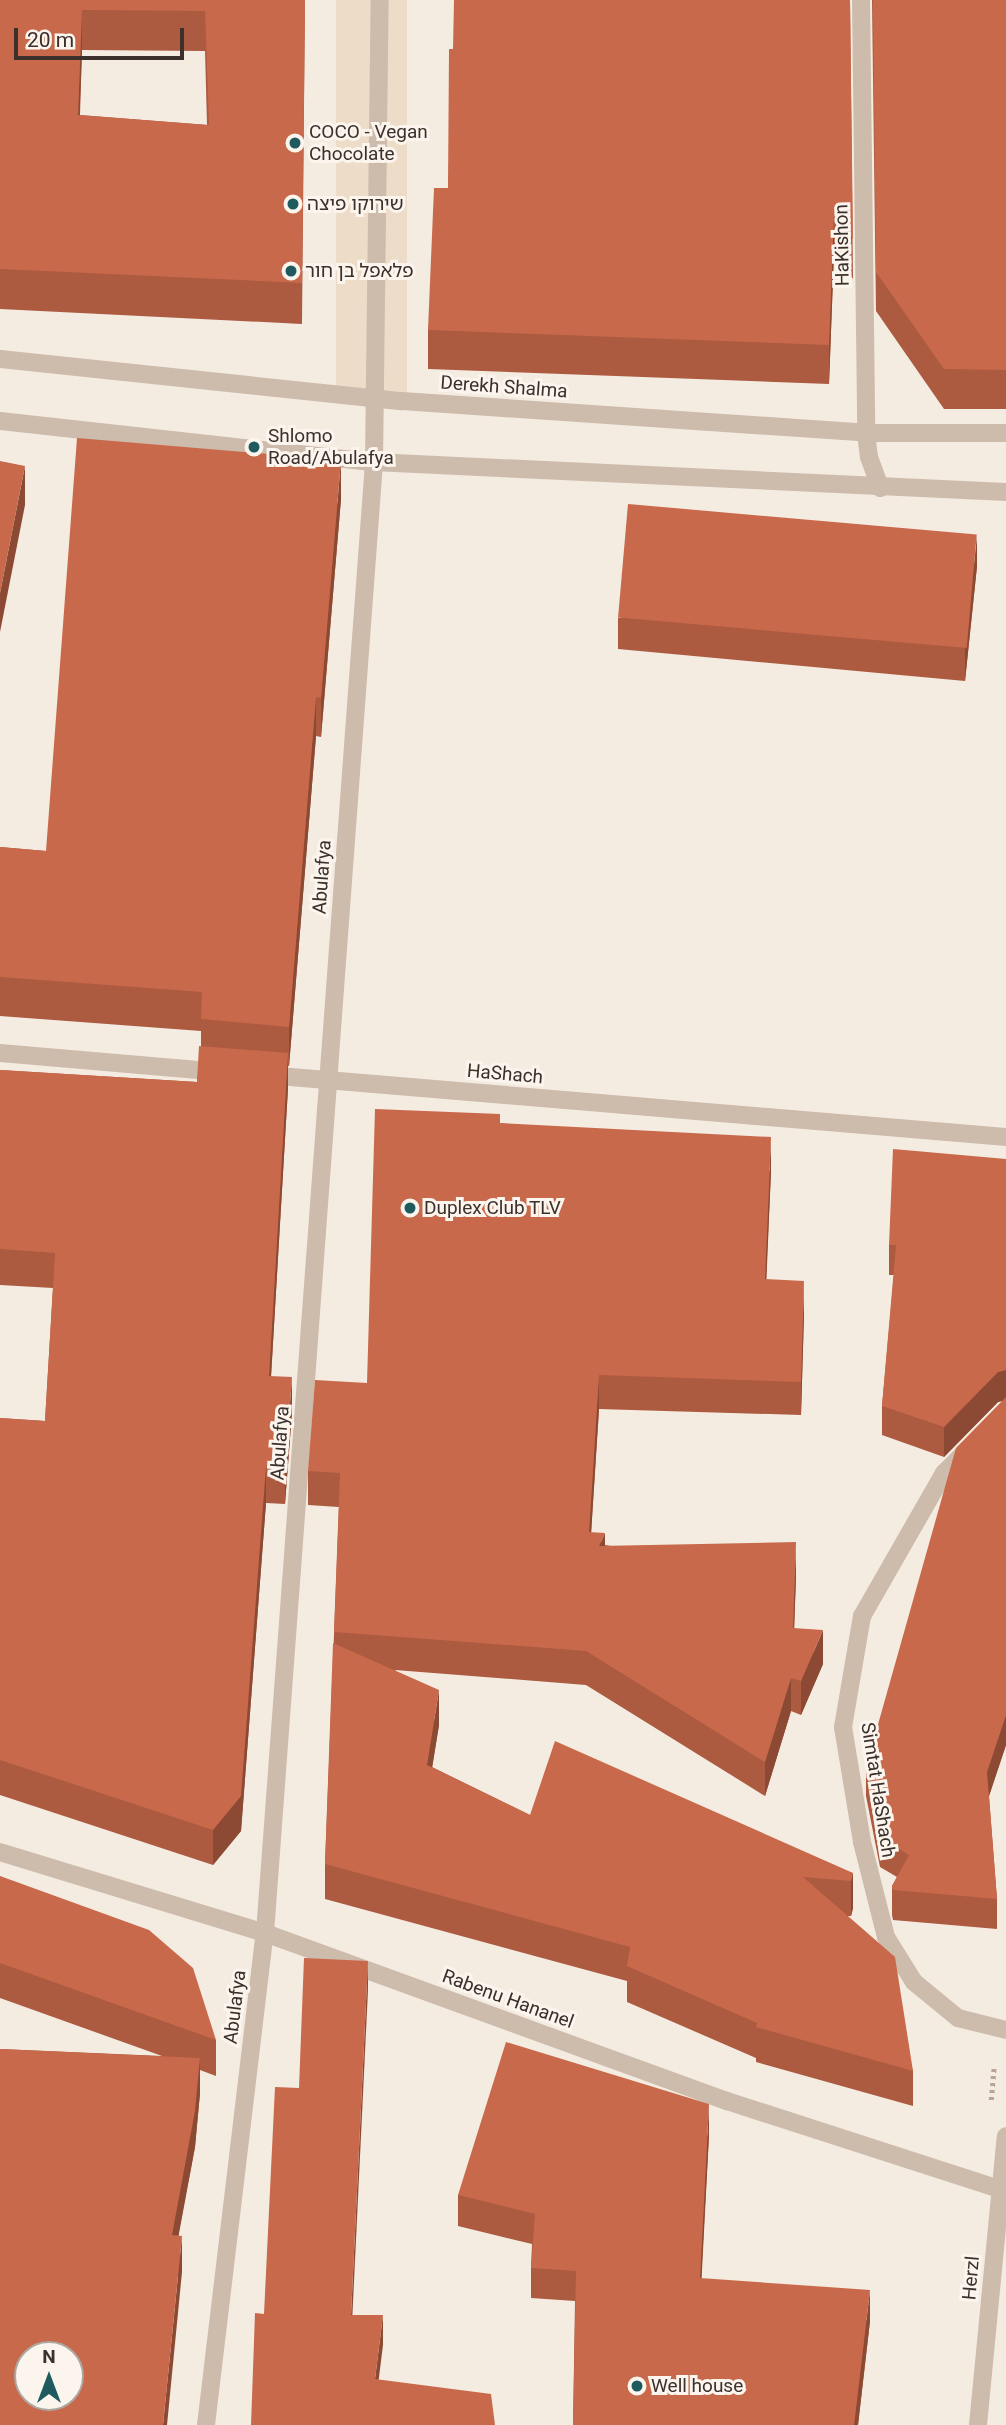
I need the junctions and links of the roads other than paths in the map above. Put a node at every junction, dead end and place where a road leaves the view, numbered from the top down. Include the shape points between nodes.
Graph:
1 (380, 0) edge
2 (861, 0) edge
3 (0, 359) edge
4 (374, 397) junction
5 (0, 421) edge
6 (866, 433) junction
7 (1006, 433) edge
8 (374, 462) junction
9 (880, 488) junction
10 (1006, 492) edge
11 (0, 1053) edge
12 (328, 1081) junction
13 (1006, 1137) edge
14 (980, 1437) edge
15 (0, 1852) edge
16 (265, 1933) junction
17 (1006, 2029) edge
18 (1006, 2136) edge
19 (1000, 2189) junction
20 (205, 2425) edge
21 (978, 2425) edge

1 - 4 street, Abulafya
2 - 6 street, HaKishon
3 - 4 street, Derekh Shalma
4 - 6 street, Derekh Shalma
4 - 8 street, Abulafya
5 - 8 street
6 - 7 street, Derekh Shalma
6 - 9 street, HaKishon
8 - 9 street
8 - 12 street, Abulafya
9 - 10 street
11 - 12 street, HaShach
12 - 13 street, HaShach
12 - 16 street, Abulafya
14 - 17 street, Simtat HaShach via 944,1473 862,1616 843,1727 862,1842 886,1937 914,1982 958,2018
15 - 16 street, Rabenu Hananel
16 - 19 street, Rabenu Hananel via 727,2101
16 - 20 street, Abulafya
18 - 19 street, Herzl
19 - 21 street, Herzl

